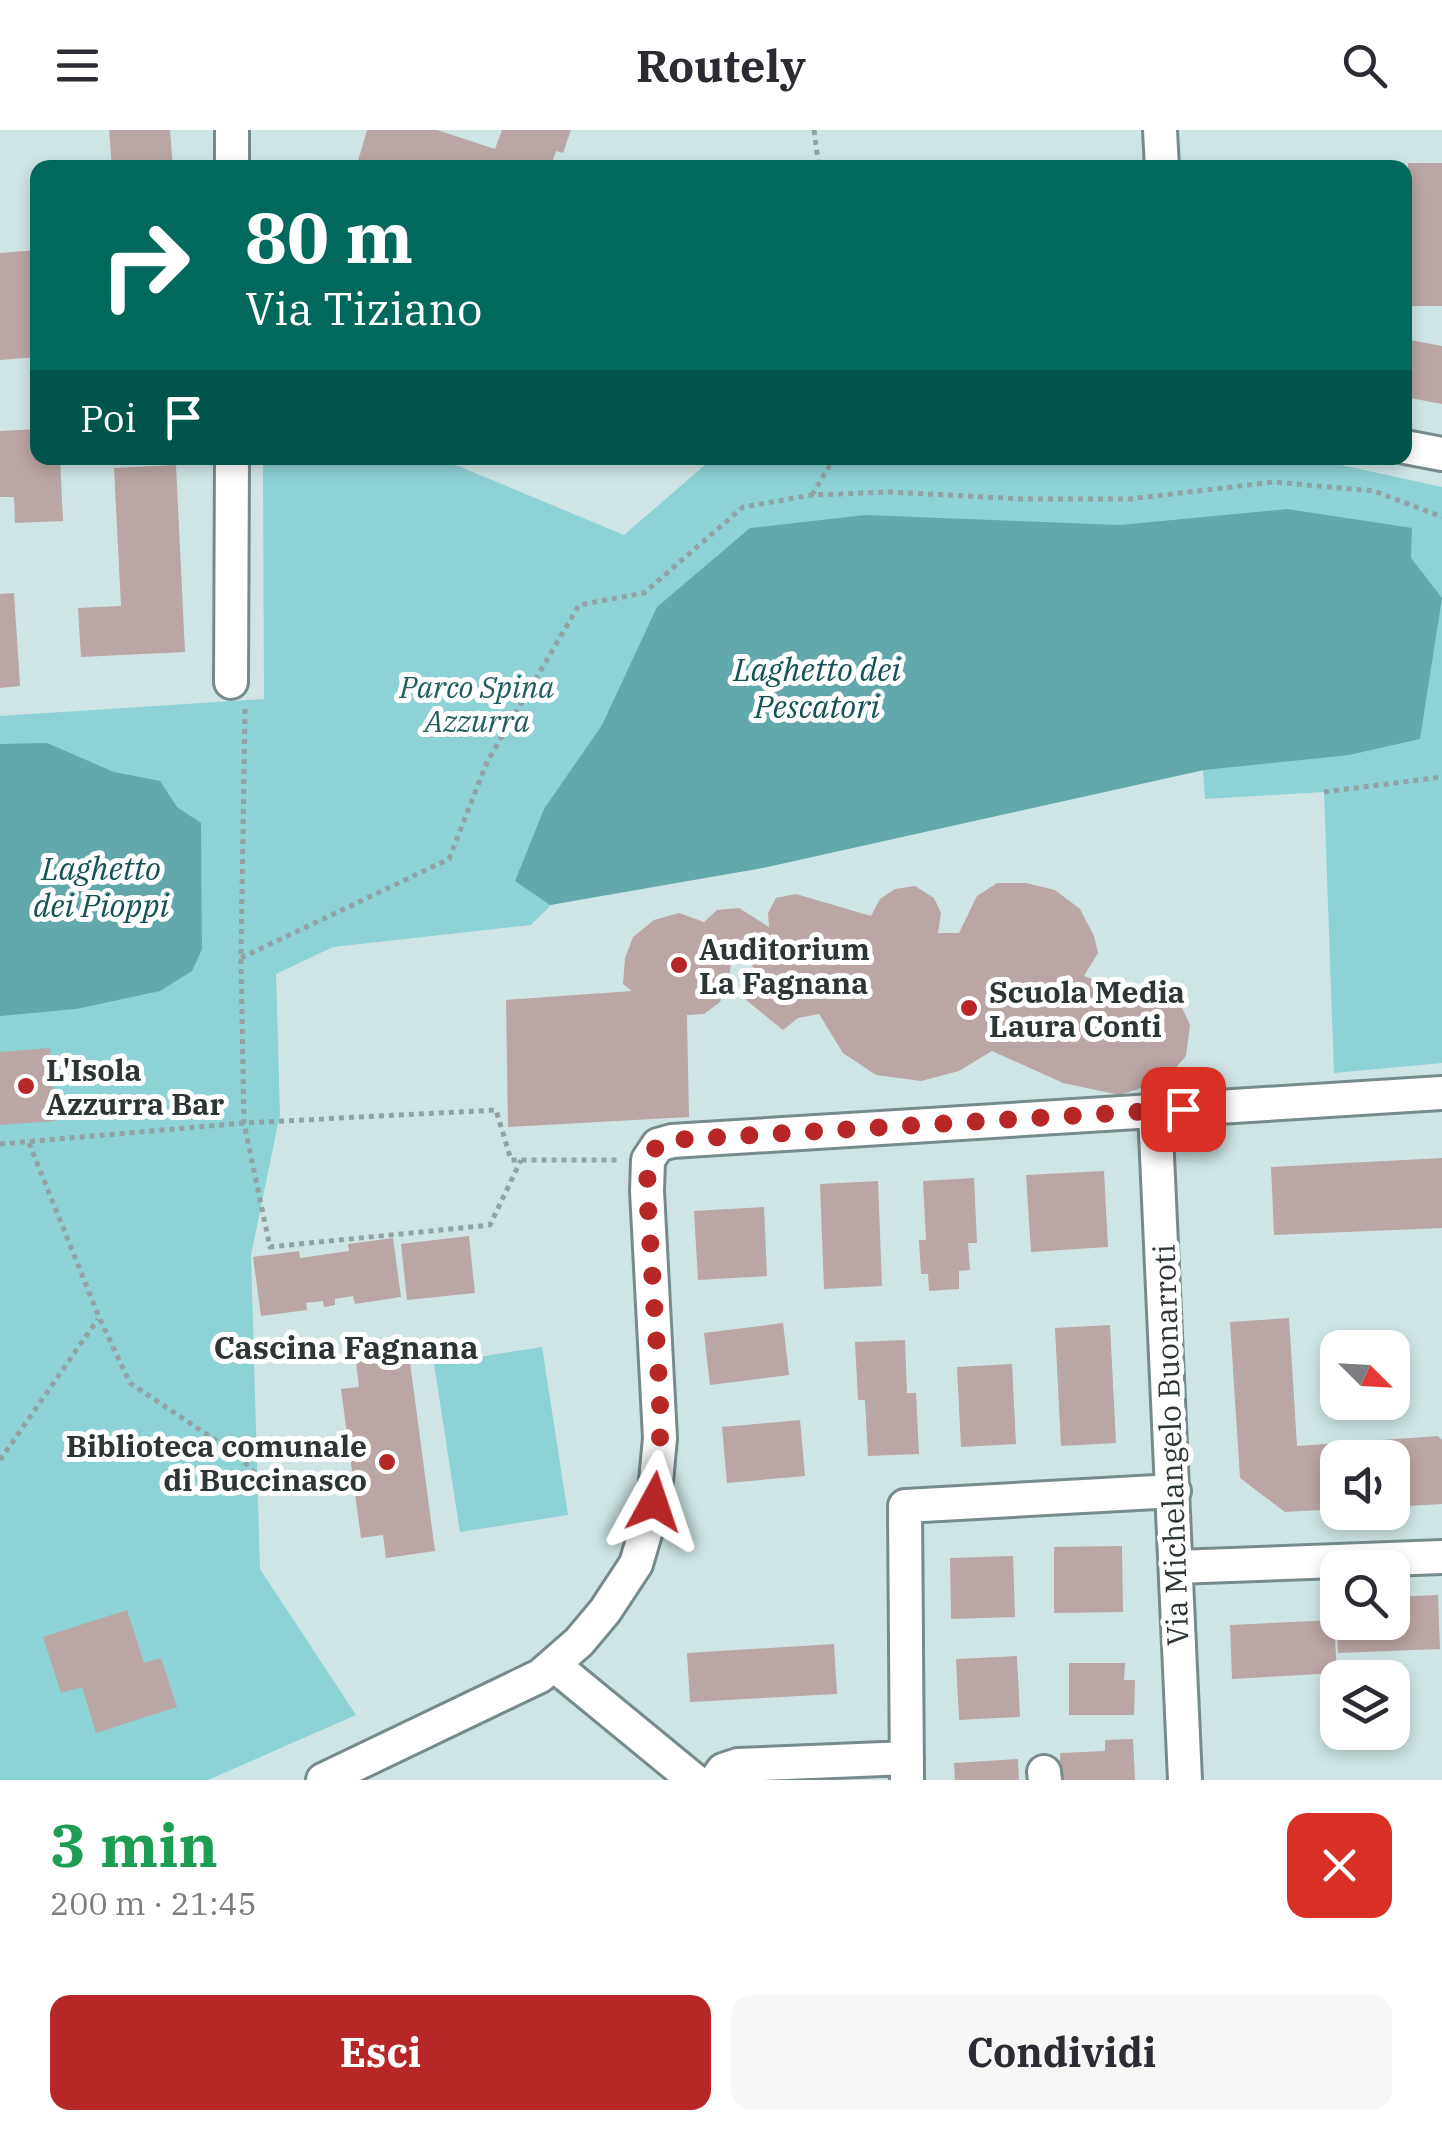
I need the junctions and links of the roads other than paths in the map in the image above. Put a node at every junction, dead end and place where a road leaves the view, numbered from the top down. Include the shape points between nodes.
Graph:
1 (232, 130) edge
2 (1160, 130) edge
3 (232, 160) edge
4 (1162, 160) edge
5 (1412, 448) edge
6 (1442, 454) edge
7 (232, 465) edge
8 (231, 682) road end
9 (1442, 1094) edge
10 (1155, 1111) junction
11 (1174, 1491) junction
12 (1442, 1557) edge
13 (1176, 1566) junction
14 (554, 1665) junction
15 (907, 1769) edge
16 (323, 1780) edge
17 (694, 1780) edge
18 (716, 1780) edge
19 (1184, 1780) edge

1 - 3 street
2 - 4 street
5 - 6 street
7 - 8 street
9 - 10 street
10 - 11 street, Via Michelangelo Buonarroti
10 - 14 street via 672,1140 653,1152 647,1191 660,1397 654,1502 636,1564 605,1611
11 - 13 street, Via Michelangelo Buonarroti
11 - 15 street via 906,1506
12 - 13 street
13 - 19 street, Via Michelangelo Buonarroti
14 - 16 street via 522,1687
14 - 17 street
15 - 18 street via 738,1765

